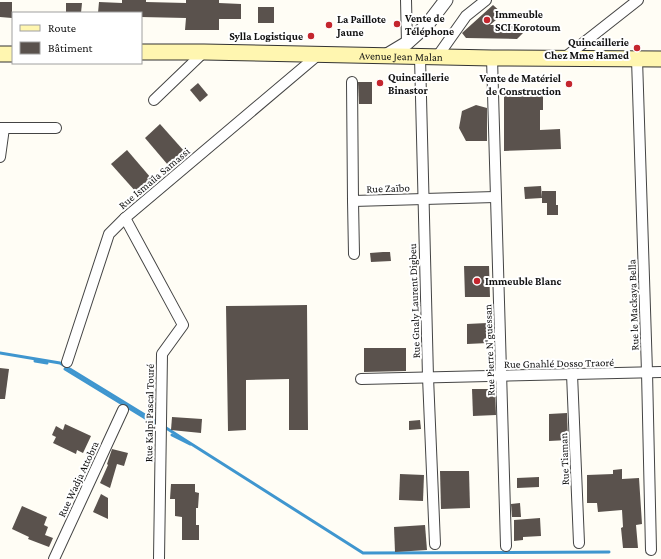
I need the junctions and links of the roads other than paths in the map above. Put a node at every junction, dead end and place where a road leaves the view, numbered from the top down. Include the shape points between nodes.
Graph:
1 (406, 0) edge
2 (446, 0) edge
3 (486, 0) edge
4 (638, 0) edge
5 (407, 44) junction
6 (142, 52) edge
7 (204, 52) junction
8 (0, 54) edge
9 (12, 54) edge
10 (318, 55) junction
11 (387, 55) junction
12 (437, 56) junction
13 (420, 57) junction
14 (492, 58) junction
15 (563, 59) junction
16 (637, 59) junction
17 (661, 59) edge
18 (352, 82) dead end
19 (154, 100) dead end
20 (2, 128) edge
21 (56, 128) dead end
22 (0, 157) edge
23 (495, 197) junction
24 (424, 198) junction
25 (353, 201) junction
26 (124, 218) junction
27 (354, 254) dead end
28 (67, 362) dead end
29 (647, 372) junction
30 (661, 372) edge
31 (572, 374) junction
32 (502, 376) junction
33 (428, 377) junction
34 (361, 379) dead end
35 (123, 410) dead end
36 (579, 543) dead end
37 (434, 544) dead end
38 (506, 546) dead end
39 (651, 550) dead end
40 (54, 559) edge
41 (159, 559) edge

1 - 5 street
2 - 5 street via 427,25
3 - 12 street via 466,16
4 - 15 street
5 - 11 street
6 - 7 main road, Avenue Jean Malan
7 - 10 main road, Avenue Jean Malan
7 - 19 street
8 - 9 main road
10 - 11 main road, Avenue Jean Malan
10 - 26 street, Rue Ismaïla Samassi
11 - 13 main road, Avenue Jean Malan
12 - 13 main road, Avenue Jean Malan
12 - 14 main road, Avenue Jean Malan
13 - 24 street, Rue Gnaly Laurent Digbeu
14 - 15 main road, Avenue Jean Malan
14 - 23 street, Rue Pierre N'guessan
15 - 16 main road, Avenue Jean Malan
16 - 17 main road, Avenue Jean Malan
16 - 29 street, Rue le Mackaya Bella
18 - 25 street, Rue Zaïbo
20 - 21 street
20 - 22 street
23 - 24 street, Rue Zaïbo
23 - 32 street, Rue Pierre N'guessan
24 - 25 street, Rue Zaïbo
24 - 33 street, Rue Gnaly Laurent Digbeu
25 - 27 street
26 - 28 street, Rue Ismaïla Samassi via 109,234
26 - 41 street, Rue Kalpi Pascal Touré via 183,325 162,354
29 - 30 street, Rue Gnahlé Dosso Traoré
29 - 31 street, Rue Gnahlé Dosso Traoré
29 - 39 street, Rue le Mackaya Bella
31 - 32 street, Rue Gnahlé Dosso Traoré
31 - 36 street, Rue Tiaman
32 - 33 street, Rue Gnahlé Dosso Traoré
32 - 38 street, Rue Pierre N'guessan
33 - 34 street, Rue Gnahlé Dosso Traoré
33 - 37 street, Rue Gnaly Laurent Digbeu
35 - 40 street, Rue Wadja Attobra

